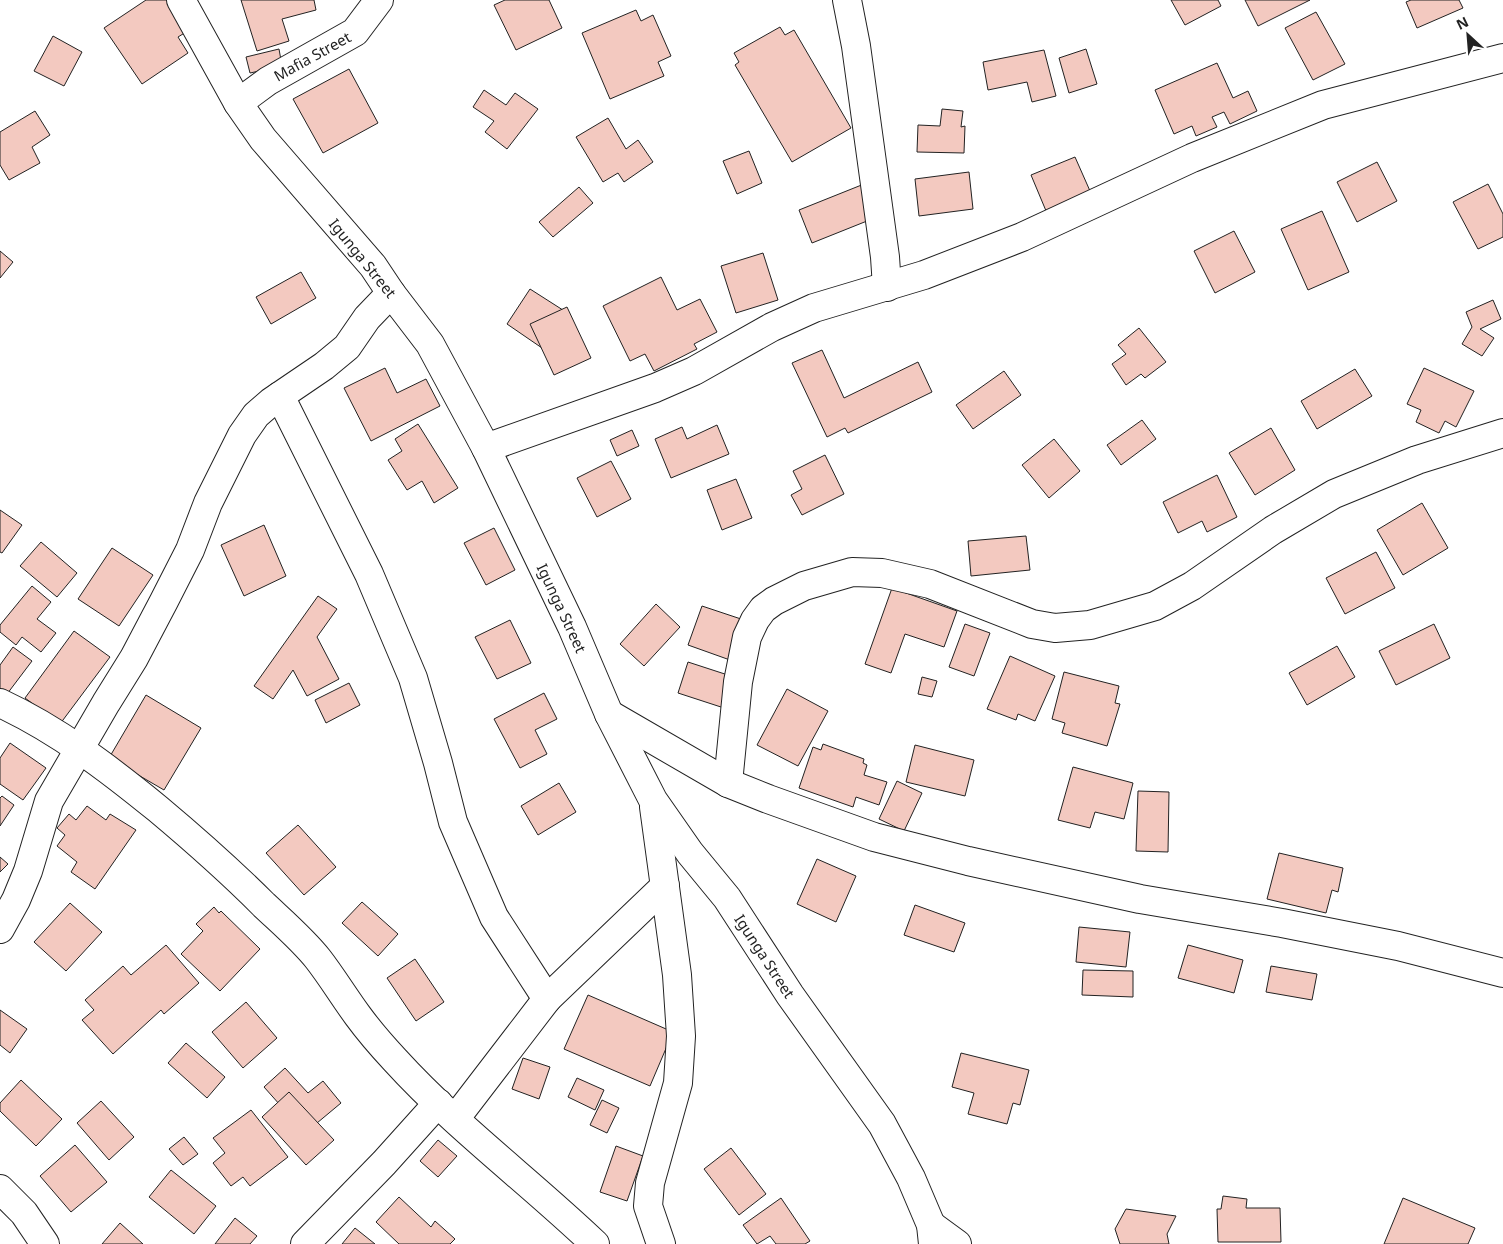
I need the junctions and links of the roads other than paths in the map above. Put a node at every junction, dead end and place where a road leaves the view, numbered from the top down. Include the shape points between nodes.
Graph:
1 (181, 0) edge
2 (379, 0) edge
3 (847, 0) edge
4 (1503, 58) edge
5 (238, 103) junction
6 (888, 288) junction
7 (391, 293) junction
8 (280, 396) junction
9 (1503, 433) edge
10 (486, 448) junction
11 (0, 703) edge
12 (609, 714) junction
13 (79, 749) junction
14 (728, 783) junction
15 (654, 800) junction
16 (665, 886) junction
17 (0, 929) edge
18 (1503, 973) edge
19 (547, 998) junction
20 (446, 1111) junction
21 (0, 1189) edge
22 (932, 1235) edge
23 (45, 1244) edge
24 (305, 1244) edge
25 (595, 1244) edge
26 (661, 1244) edge
27 (957, 1244) edge

1 - 5 street, Igunga Street
2 - 5 street, Mafia Street via 355,32 268,80
3 - 6 street
4 - 6 street via 1323,105 1192,158 1022,237
5 - 7 street, Igunga Street via 263,139 373,266
6 - 10 street via 814,308 655,388
7 - 8 street via 340,353
7 - 10 street, Igunga Street via 430,344
8 - 13 street via 256,415 242,435 164,601
8 - 19 street via 370,574 413,678 453,822 494,917
9 - 14 street via 1417,460 1334,494 1273,530 1192,586 1155,606 1090,625 1055,628 1032,624 930,584 882,573 852,572 804,586 764,609 747,638 738,682
10 - 12 street, Igunga Street via 572,627
11 - 13 street via 26,715
12 - 14 street
12 - 15 street, Igunga Street
13 - 17 street via 49,801 28,871
13 - 20 street via 124,781 243,884 317,958 395,1060
14 - 18 street via 874,837 968,861 1140,900 1398,946
15 - 16 street
15 - 22 street, Igunga Street via 690,853 728,898 790,995 882,1124 911,1178
16 - 19 street
16 - 26 street via 681,1036 678,1083 650,1183 648,1206
19 - 20 street
20 - 24 street via 384,1163
20 - 25 street
21 - 23 street via 24,1214
22 - 27 street, Igunga Street

